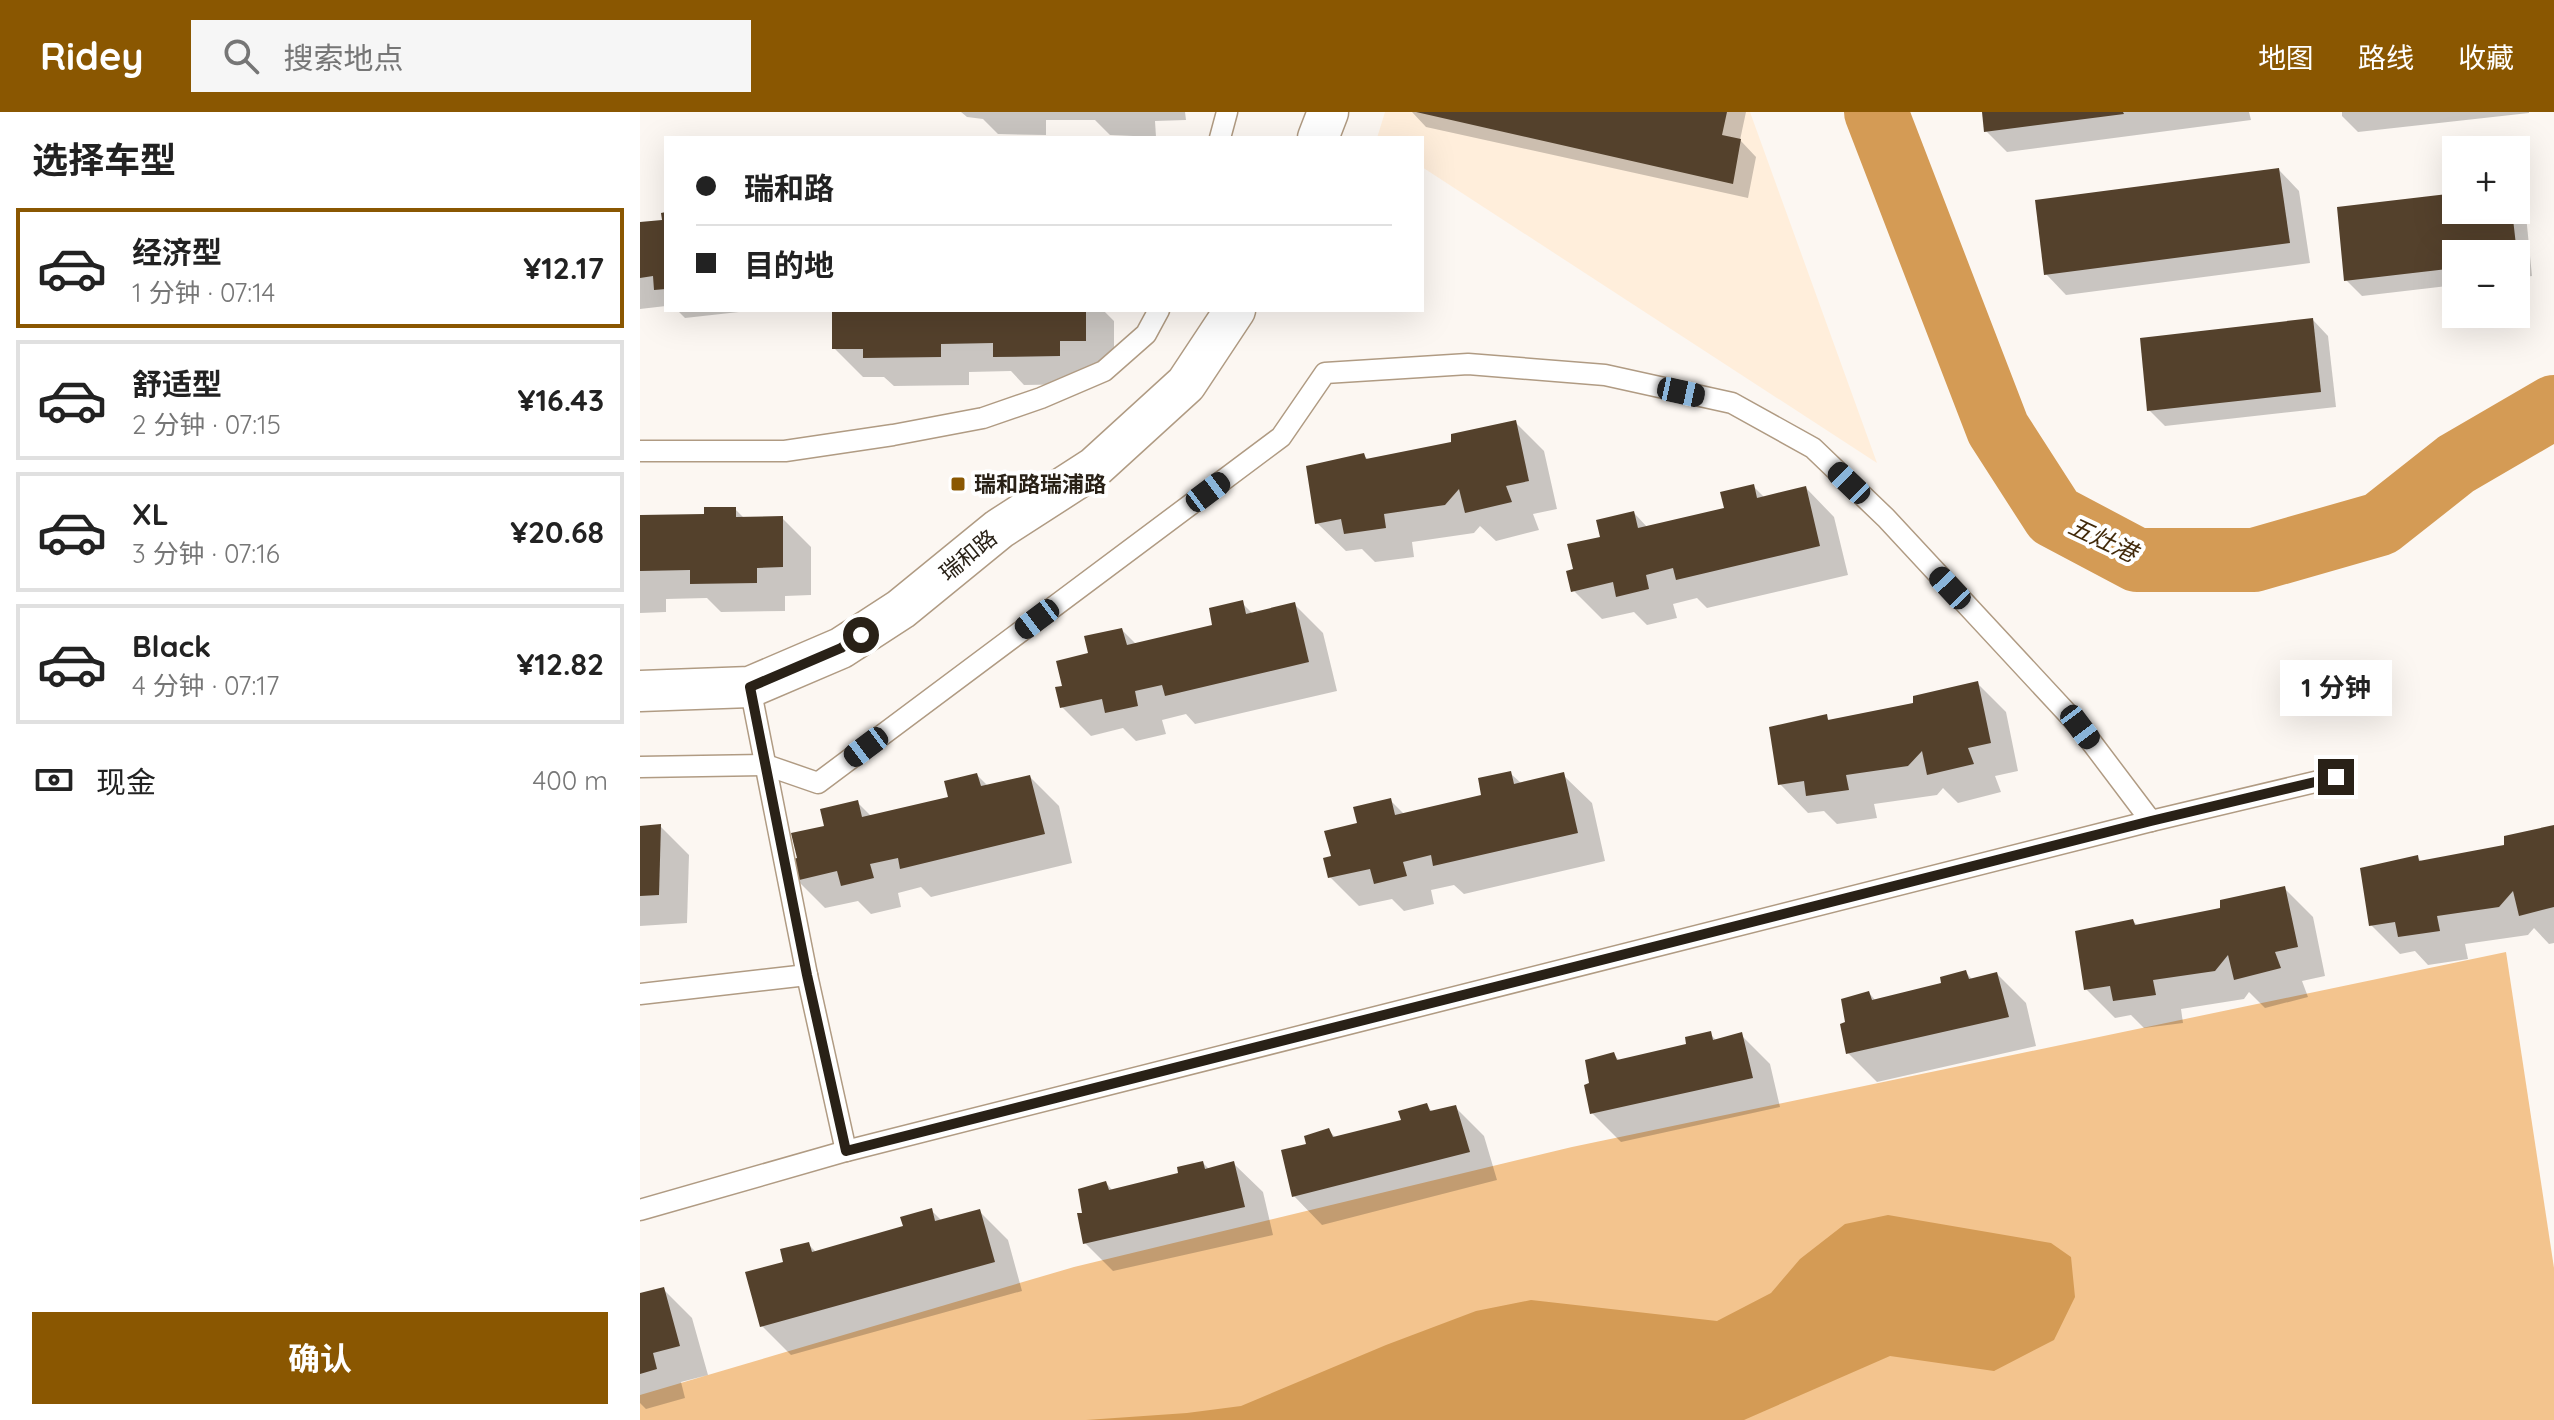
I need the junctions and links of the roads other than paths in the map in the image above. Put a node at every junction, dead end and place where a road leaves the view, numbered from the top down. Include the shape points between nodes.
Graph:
1 (1227, 112) edge
2 (1328, 112) edge
3 (1221, 136) edge
4 (1319, 136) edge
5 (1158, 312) edge
6 (1234, 312) edge
7 (640, 451) edge
8 (750, 687) junction
9 (640, 691) edge
10 (766, 765) junction
11 (640, 767) edge
12 (2336, 777) dead end
13 (2151, 821) junction
14 (807, 975) junction
15 (640, 994) edge
16 (846, 1151) junction
17 (640, 1210) edge

1 - 3 lane
2 - 4 street
5 - 7 lane via 1146,334 1104,371 983,418 785,451
6 - 8 street, 瑞和路 via 1186,384 1095,467 999,529 901,609 841,648
8 - 9 street, 瑞和路
8 - 10 lane
10 - 11 lane
10 - 13 lane via 818,783 1281,437 1325,373 1468,364 1605,375 1732,403 1813,448 1886,518 2080,727
10 - 14 lane
12 - 13 lane
13 - 16 lane
14 - 15 lane
14 - 16 lane
16 - 17 lane

